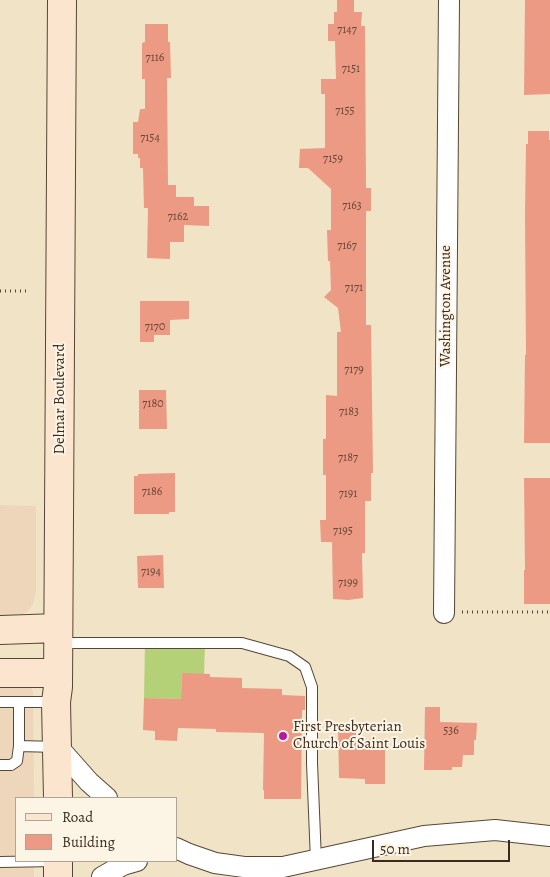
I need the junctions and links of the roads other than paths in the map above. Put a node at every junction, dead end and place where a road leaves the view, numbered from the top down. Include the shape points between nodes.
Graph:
1 (62, 0) edge
2 (449, 0) edge
3 (444, 613) road end
4 (0, 630) edge
5 (58, 635) junction
6 (58, 672) junction
7 (0, 673) edge
8 (0, 702) edge
9 (19, 702) junction
10 (56, 702) junction
11 (19, 746) junction
12 (58, 747) junction
13 (0, 765) edge
14 (58, 797) edge
15 (106, 797) edge
16 (550, 836) edge
17 (180, 852) edge
18 (316, 861) junction
19 (0, 862) edge
20 (15, 862) edge
21 (58, 862) edge
22 (134, 862) edge
23 (283, 872) edge
24 (58, 877) edge
25 (102, 877) edge

1 - 5 main road, Delmar Boulevard
2 - 3 street, Washington Avenue
4 - 5 main road
5 - 6 main road, Delmar Boulevard
5 - 18 lane via 242,643 289,656 305,667 312,687
6 - 7 main road
6 - 10 main road, Delmar Boulevard
8 - 9 lane
9 - 10 lane
9 - 11 lane
10 - 12 main road, Delmar Boulevard
11 - 12 lane
11 - 13 lane via 17,761 11,765
12 - 14 main road, Delmar Boulevard
12 - 15 street
16 - 18 street via 495,830 424,836
17 - 23 street via 215,863
18 - 23 street
19 - 20 lane
21 - 24 main road
22 - 25 street

